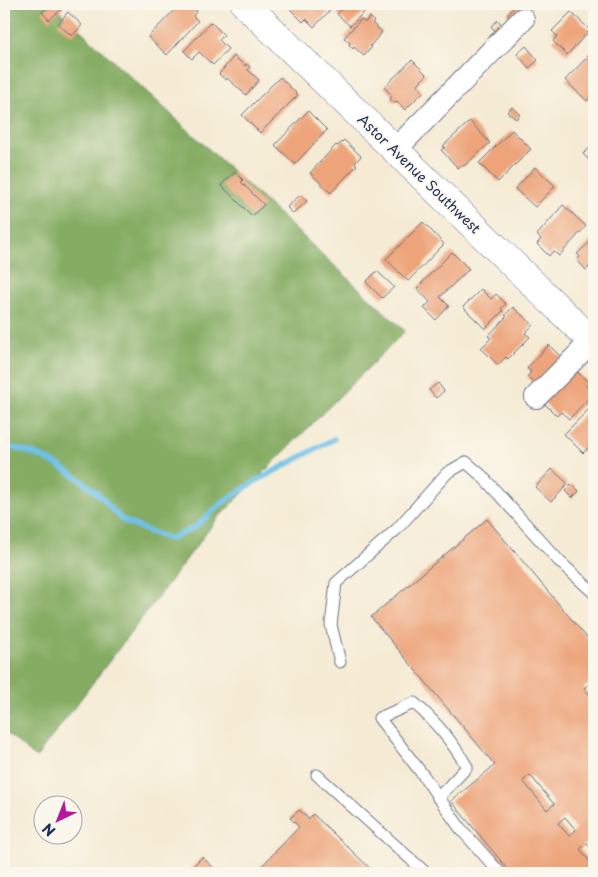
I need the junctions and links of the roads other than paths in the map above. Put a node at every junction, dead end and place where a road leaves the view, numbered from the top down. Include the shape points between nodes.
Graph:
1 (245, 4) edge
2 (523, 19) dead end
3 (395, 150) junction
4 (593, 341) edge
5 (536, 397) dead end
6 (594, 593) edge
7 (340, 662) dead end
8 (317, 775) dead end
9 (438, 798) junction
10 (426, 873) edge
11 (500, 873) edge

1 - 3 street, Astor Avenue Southwest
2 - 3 street
3 - 4 street, Astor Avenue Southwest
4 - 5 street
6 - 7 lane via 559,561 466,462 446,473 397,528 336,583 330,625
8 - 10 lane
9 - 9 lane via 423,775 379,718 414,703 455,747 467,767
9 - 11 lane

